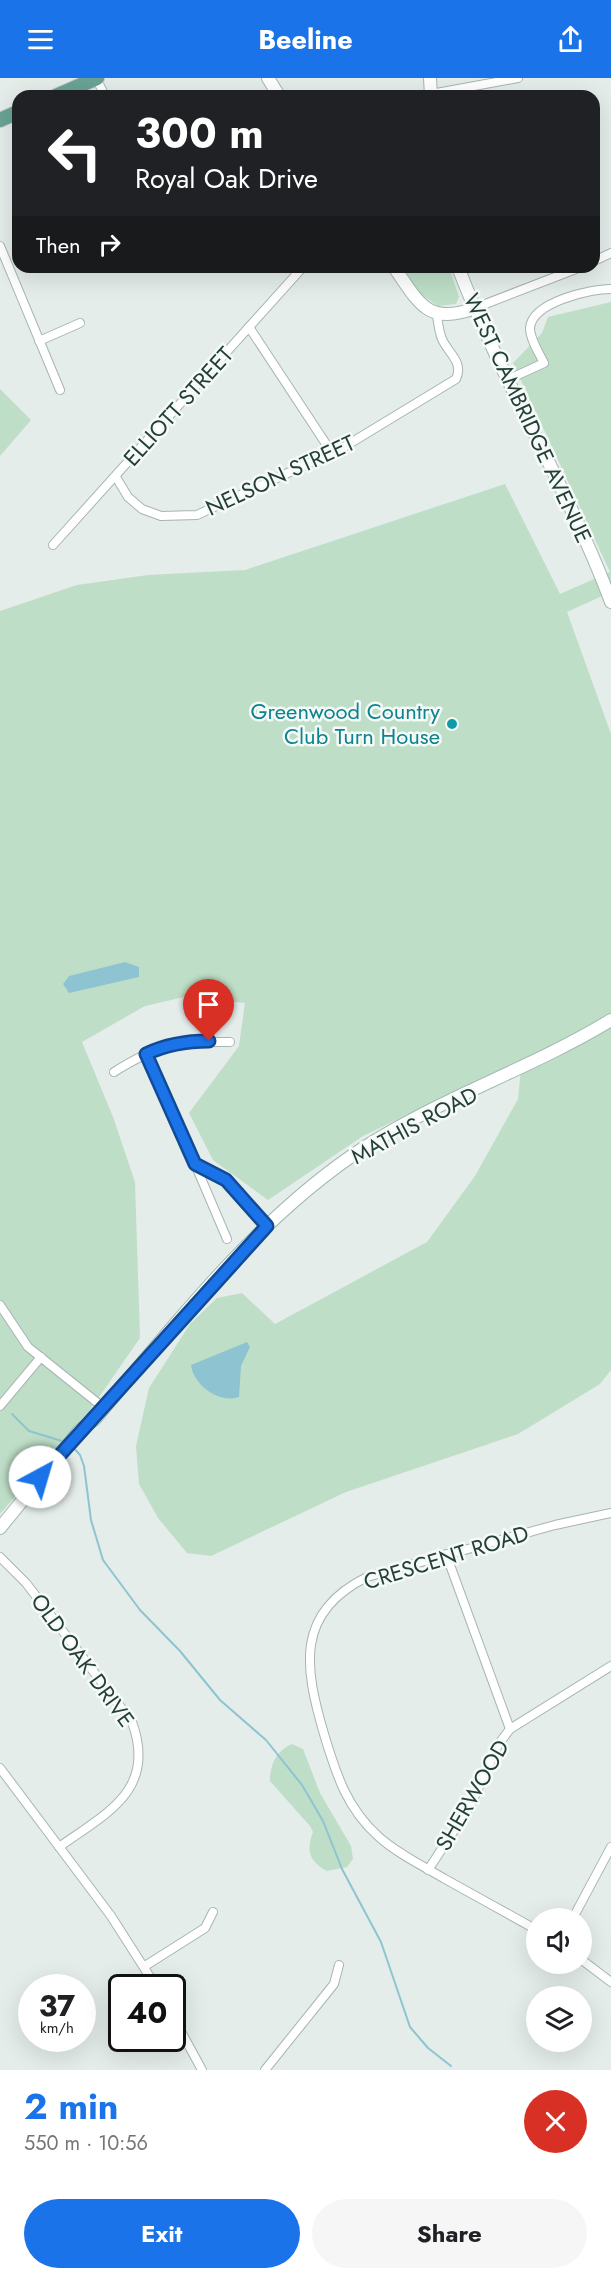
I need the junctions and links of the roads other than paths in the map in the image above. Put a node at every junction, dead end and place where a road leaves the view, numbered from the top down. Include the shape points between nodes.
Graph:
1 (96, 78) edge
2 (518, 78) edge
3 (69, 90) edge
4 (454, 90) edge
5 (0, 246) edge
6 (12, 263) edge
7 (8, 265) junction
8 (298, 273) edge
9 (398, 273) edge
10 (460, 273) edge
11 (565, 273) edge
12 (611, 289) edge
13 (475, 308) junction
14 (436, 315) junction
15 (80, 323) dead end
16 (249, 327) junction
17 (39, 341) junction
18 (509, 379) junction
19 (60, 390) dead end
20 (332, 453) junction
21 (116, 477) junction
22 (53, 545) dead end
23 (611, 602) edge
24 (611, 1020) edge
25 (230, 1042) dead end
26 (146, 1054) junction
27 (114, 1072) dead end
28 (195, 1164) junction
29 (267, 1226) junction
30 (227, 1239) dead end
31 (0, 1305) edge
32 (41, 1357) junction
33 (0, 1406) edge
34 (104, 1408) junction
35 (611, 1513) edge
36 (0, 1528) edge
37 (446, 1554) junction
38 (0, 1557) edge
39 (611, 1666) edge
40 (510, 1729) junction
41 (0, 1768) edge
42 (59, 1847) junction
43 (611, 1847) edge
44 (428, 1870) junction
45 (578, 1908) edge
46 (213, 1912) dead end
47 (526, 1924) edge
48 (339, 1965) dead end
49 (145, 1966) junction
50 (592, 1968) edge
51 (149, 1974) edge
52 (611, 1982) edge
53 (186, 2041) edge
54 (202, 2070) edge
55 (265, 2070) edge

1 - 3 main road
2 - 4 street
5 - 7 street
6 - 7 street
7 - 17 street
8 - 16 street, ELLIOTT STREET
9 - 14 street via 417,301
10 - 13 street, WEST CAMBRIDGE AVENUE
11 - 13 street
12 - 18 street via 566,298 538,312 532,321 531,335 544,363
13 - 14 street via 457,315
13 - 18 street, WEST CAMBRIDGE AVENUE
14 - 20 street, NELSON STREET via 442,339 459,370 456,379
15 - 17 street
16 - 20 street
16 - 21 street, ELLIOTT STREET
17 - 19 street
18 - 23 street, WEST CAMBRIDGE AVENUE via 593,555
20 - 21 street, NELSON STREET via 212,509 184,517 161,516 142,509 128,497
21 - 22 street, ELLIOTT STREET
24 - 29 street, MATHIS ROAD via 367,1146
25 - 26 street via 188,1041
26 - 27 street
26 - 28 street
28 - 29 street via 226,1180
28 - 30 street
29 - 34 street, MATHIS ROAD
31 - 32 street via 16,1332
32 - 33 street
32 - 34 street
34 - 36 street, MATHIS ROAD via 54,1460
35 - 37 street, CRESCENT ROAD
37 - 40 street
37 - 44 street, CRESCENT ROAD via 374,1574 344,1590 319,1621 309,1661 312,1694 347,1798 381,1839
38 - 42 street, OLD OAK DRIVE via 26,1583 132,1722 138,1737 137,1775 129,1791 119,1804
39 - 40 street, SHERWOOD
40 - 44 street, SHERWOOD via 498,1745 470,1806
41 - 42 street
42 - 49 street
43 - 45 street
44 - 47 street, CRESCENT ROAD
46 - 49 street via 205,1928
48 - 55 street via 334,1984
49 - 51 street
50 - 52 street
53 - 54 street

